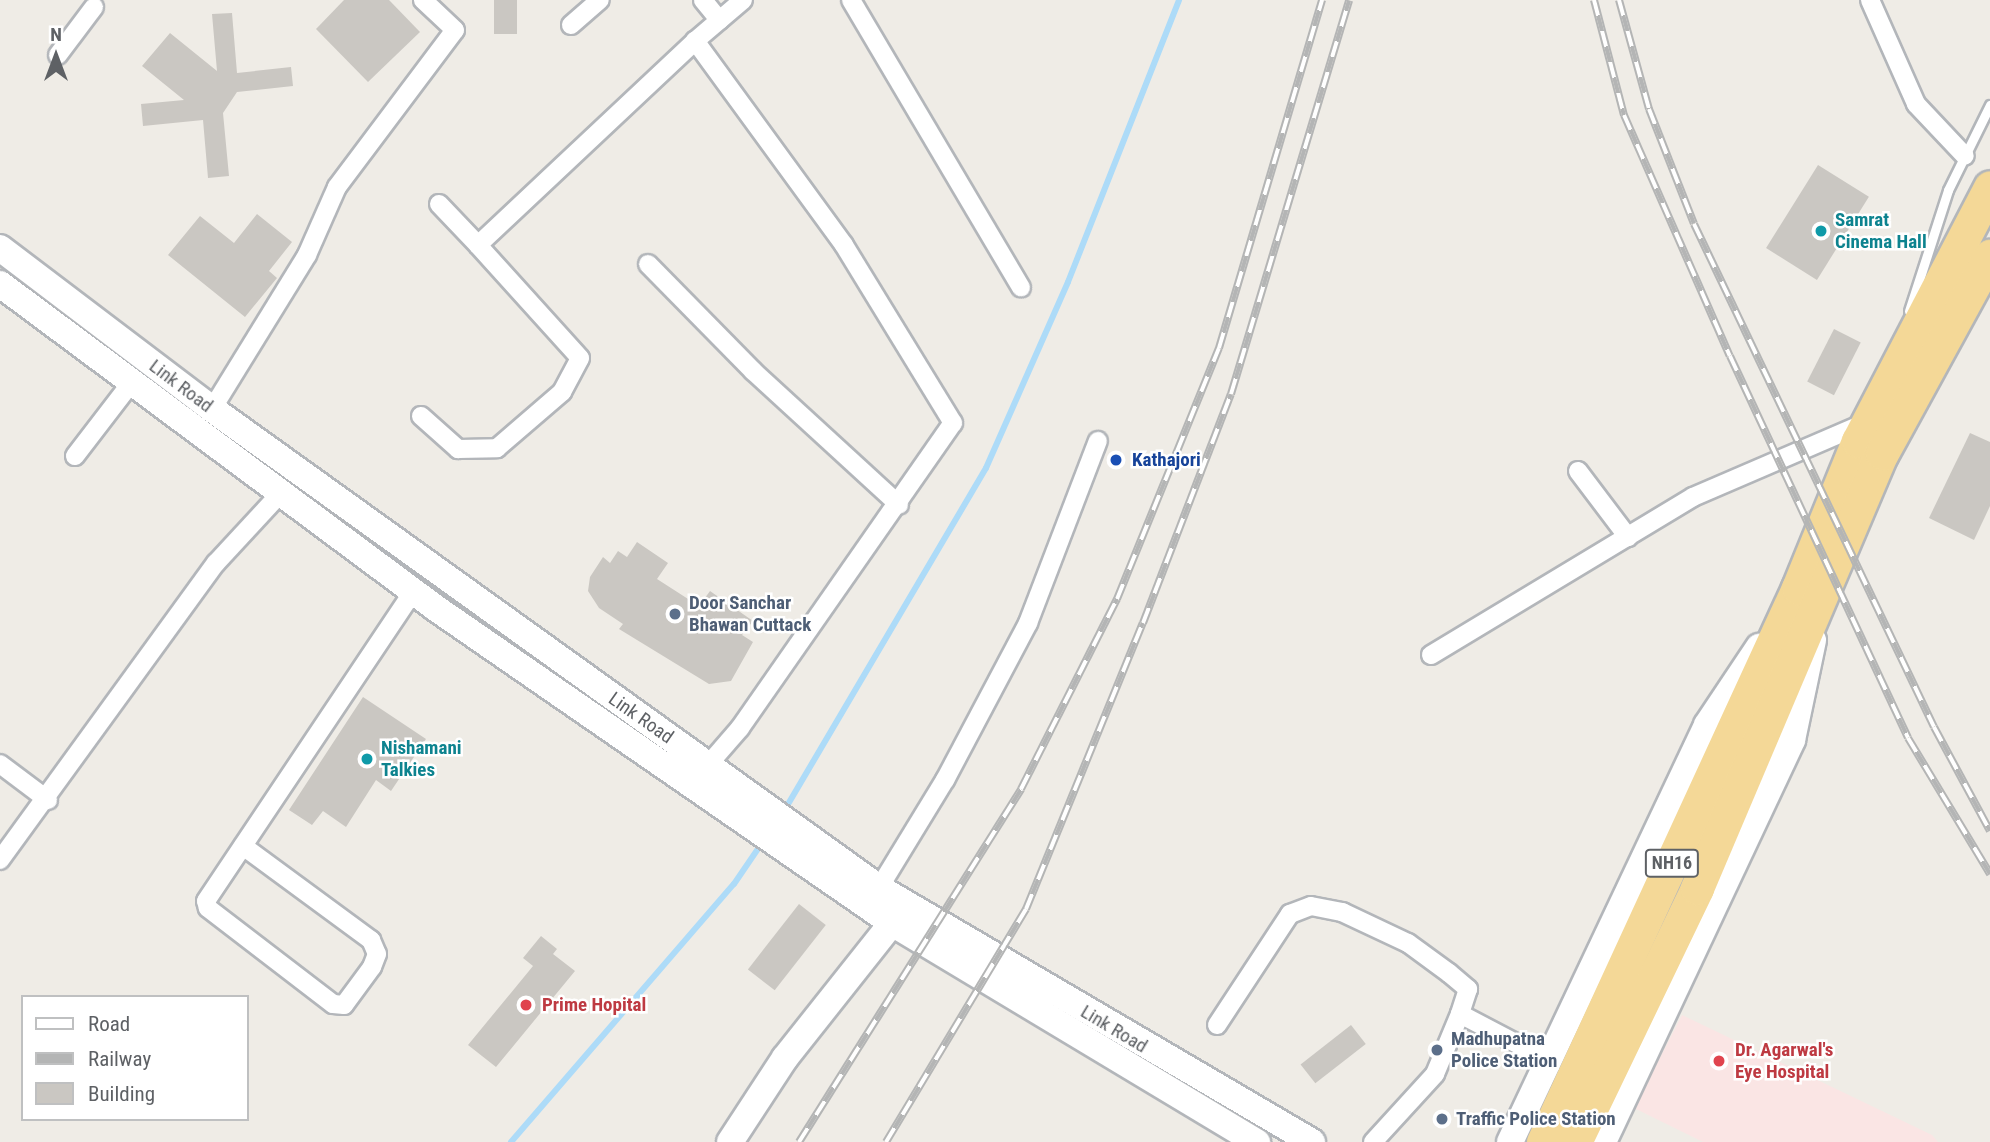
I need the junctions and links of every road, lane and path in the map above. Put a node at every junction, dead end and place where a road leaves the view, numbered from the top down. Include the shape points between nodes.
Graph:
1 (423, 0) edge
2 (600, 0) edge
3 (703, 0) edge
4 (744, 0) edge
5 (851, 0) edge
6 (1870, 0) edge
7 (93, 2) edge
8 (719, 20) junction
9 (571, 25) dead end
10 (695, 41) junction
11 (58, 55) dead end
12 (1990, 105) edge
13 (1965, 156) junction
14 (1990, 187) edge
15 (439, 204) dead end
16 (478, 245) junction
17 (0, 248) edge
18 (1990, 256) edge
19 (648, 264) dead end
20 (0, 284) edge
21 (1021, 286) dead end
22 (1975, 307) dead end
23 (131, 383) junction
24 (1886, 407) junction
25 (212, 409) junction
26 (421, 416) dead end
27 (1097, 442) dead end
28 (75, 456) dead end
29 (1578, 471) dead end
30 (279, 495) junction
31 (899, 505) junction
32 (1628, 537) junction
33 (413, 592) junction
34 (1809, 598) junction
35 (1431, 655) dead end
36 (0, 764) edge
37 (708, 766) junction
38 (48, 800) junction
39 (741, 803) junction
40 (789, 838) junction
41 (243, 846) junction
42 (0, 860) edge
43 (880, 888) junction
44 (892, 923) junction
45 (1460, 1014) junction
46 (1217, 1025) dead end
47 (1548, 1060) junction
48 (1554, 1140) edge
49 (730, 1142) edge
50 (1257, 1142) edge
51 (1311, 1142) edge
52 (1373, 1142) edge
53 (1510, 1142) edge
54 (1603, 1142) edge

1 - 25 street via 455,30 337,187 307,255
2 - 9 street
3 - 8 street
4 - 8 street
5 - 21 street
6 - 13 street via 1916,104
7 - 11 street
8 - 10 street
10 - 16 street
10 - 31 street via 844,245 953,424
12 - 13 lane
13 - 24 lane via 1948,190
14 - 24 highway, NH16
15 - 16 street
16 - 26 street via 580,358 562,392 497,448 458,449
17 - 25 main road, Link Road
18 - 24 highway, NH16
19 - 31 street via 753,371
20 - 23 main road, Link Road
22 - 24 lane
23 - 28 street
23 - 30 main road, Link Road
24 - 32 street via 1693,497
24 - 34 highway, NH16
24 - 34 highway, NH16 via 1882,453
25 - 37 main road, Link Road
27 - 43 street via 1028,623 945,780
29 - 32 street
30 - 33 main road, Link Road
30 - 38 street via 216,563
31 - 37 street
32 - 35 street
33 - 39 main road, Link Road
33 - 41 street
34 - 47 main road via 1707,725
34 - 48 highway, NH16 via 1697,888
34 - 54 main road via 1792,740
36 - 38 street
37 - 39 main road, Link Road
38 - 42 street
39 - 40 main road, Link Road
40 - 43 main road, Link Road
40 - 44 main road, Link Road
41 - 41 street via 207,897 208,908 333,1004 344,1005 372,967 377,954 371,940
43 - 51 main road, Link Road
44 - 49 main road via 785,1058
44 - 50 main road, Link Road
45 - 46 street via 1468,989 1408,943 1342,912 1311,906 1290,914
45 - 47 street
45 - 52 street via 1435,1074
47 - 53 main road

